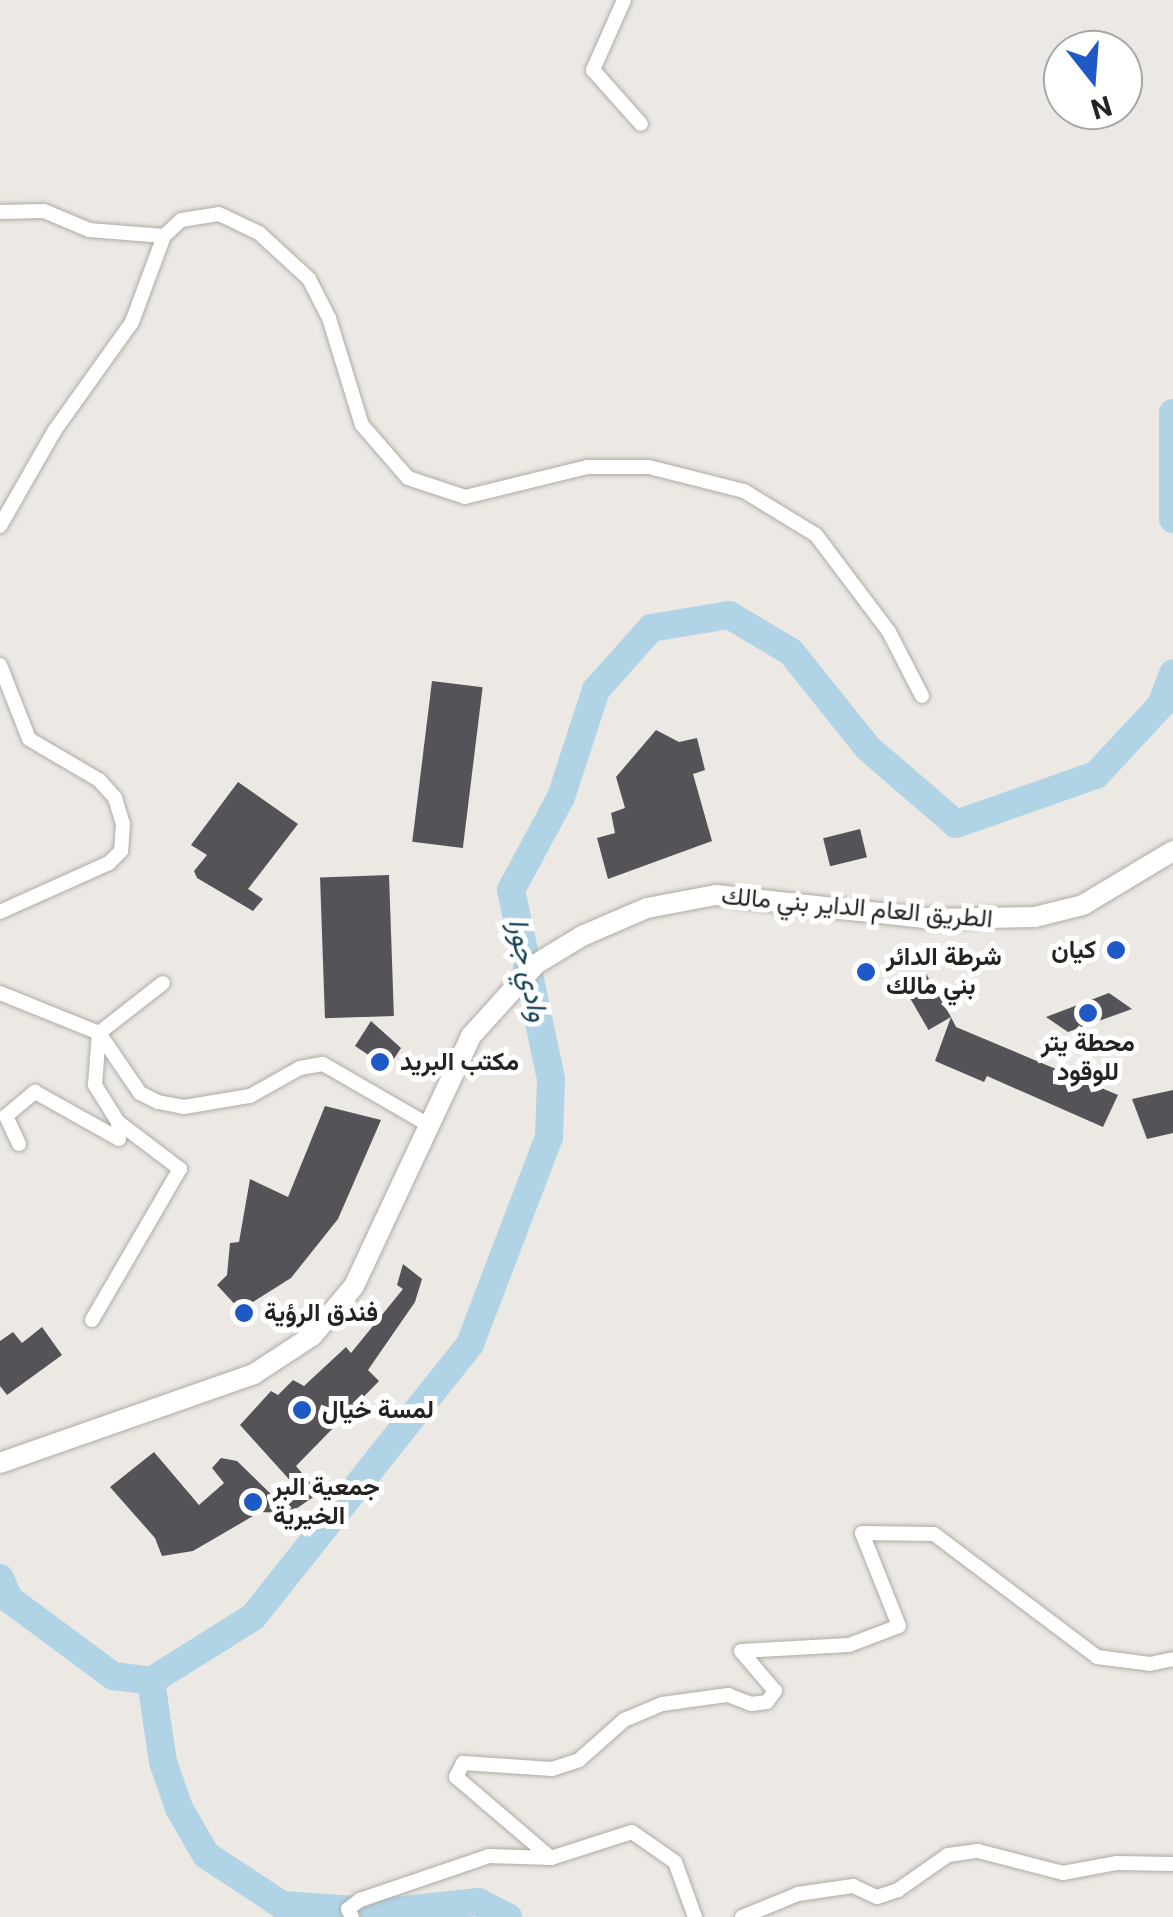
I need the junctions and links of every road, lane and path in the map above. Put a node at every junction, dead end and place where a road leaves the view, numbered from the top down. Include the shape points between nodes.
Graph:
1 (624, 0) edge
2 (641, 124) dead end
3 (0, 212) edge
4 (164, 236) junction
5 (0, 526) edge
6 (0, 665) edge
7 (922, 696) dead end
8 (1173, 850) edge
9 (0, 912) edge
10 (163, 983) dead end
11 (0, 993) edge
12 (99, 1033) junction
13 (118, 1122) junction
14 (428, 1124) junction
15 (19, 1144) dead end
16 (92, 1320) dead end
17 (0, 1463) edge
18 (1173, 1659) edge
19 (550, 1858) junction
20 (1173, 1864) edge
21 (352, 1917) edge
22 (696, 1917) edge
23 (742, 1917) edge

1 - 2 street via 593,70
3 - 4 street via 44,211 89,230
4 - 5 street via 132,322 55,430
4 - 7 street via 181,220 219,214 259,233 296,264 329,318 372,443 426,488 465,497 588,467 649,467 709,479 784,511 816,534 848,574
6 - 9 street via 29,739 99,780 116,798 122,824 121,851 109,863
8 - 14 main road, الطريق العام الداير بني مالك via 1083,905 994,922 766,896 716,894 647,908 536,964 471,1036
10 - 12 street
11 - 12 street
12 - 13 street via 95,1085
12 - 14 street via 140,1093 158,1102 184,1107 250,1096 300,1068 323,1064
13 - 15 street via 119,1139 35,1092 6,1116
13 - 16 street via 180,1169
14 - 17 main road, الطريق العام الداير بني مالك via 354,1286 312,1336 254,1374
18 - 19 street via 1150,1664 1097,1657 934,1534 862,1534 899,1626 849,1645 741,1651 775,1691 767,1702 728,1695 662,1704 624,1720 578,1760 552,1769 463,1763 456,1777
19 - 21 street via 489,1856 360,1900 348,1910
19 - 22 street via 632,1832 675,1862
20 - 23 street via 1117,1863 1063,1873 978,1851 948,1855 877,1897 854,1886 798,1894

